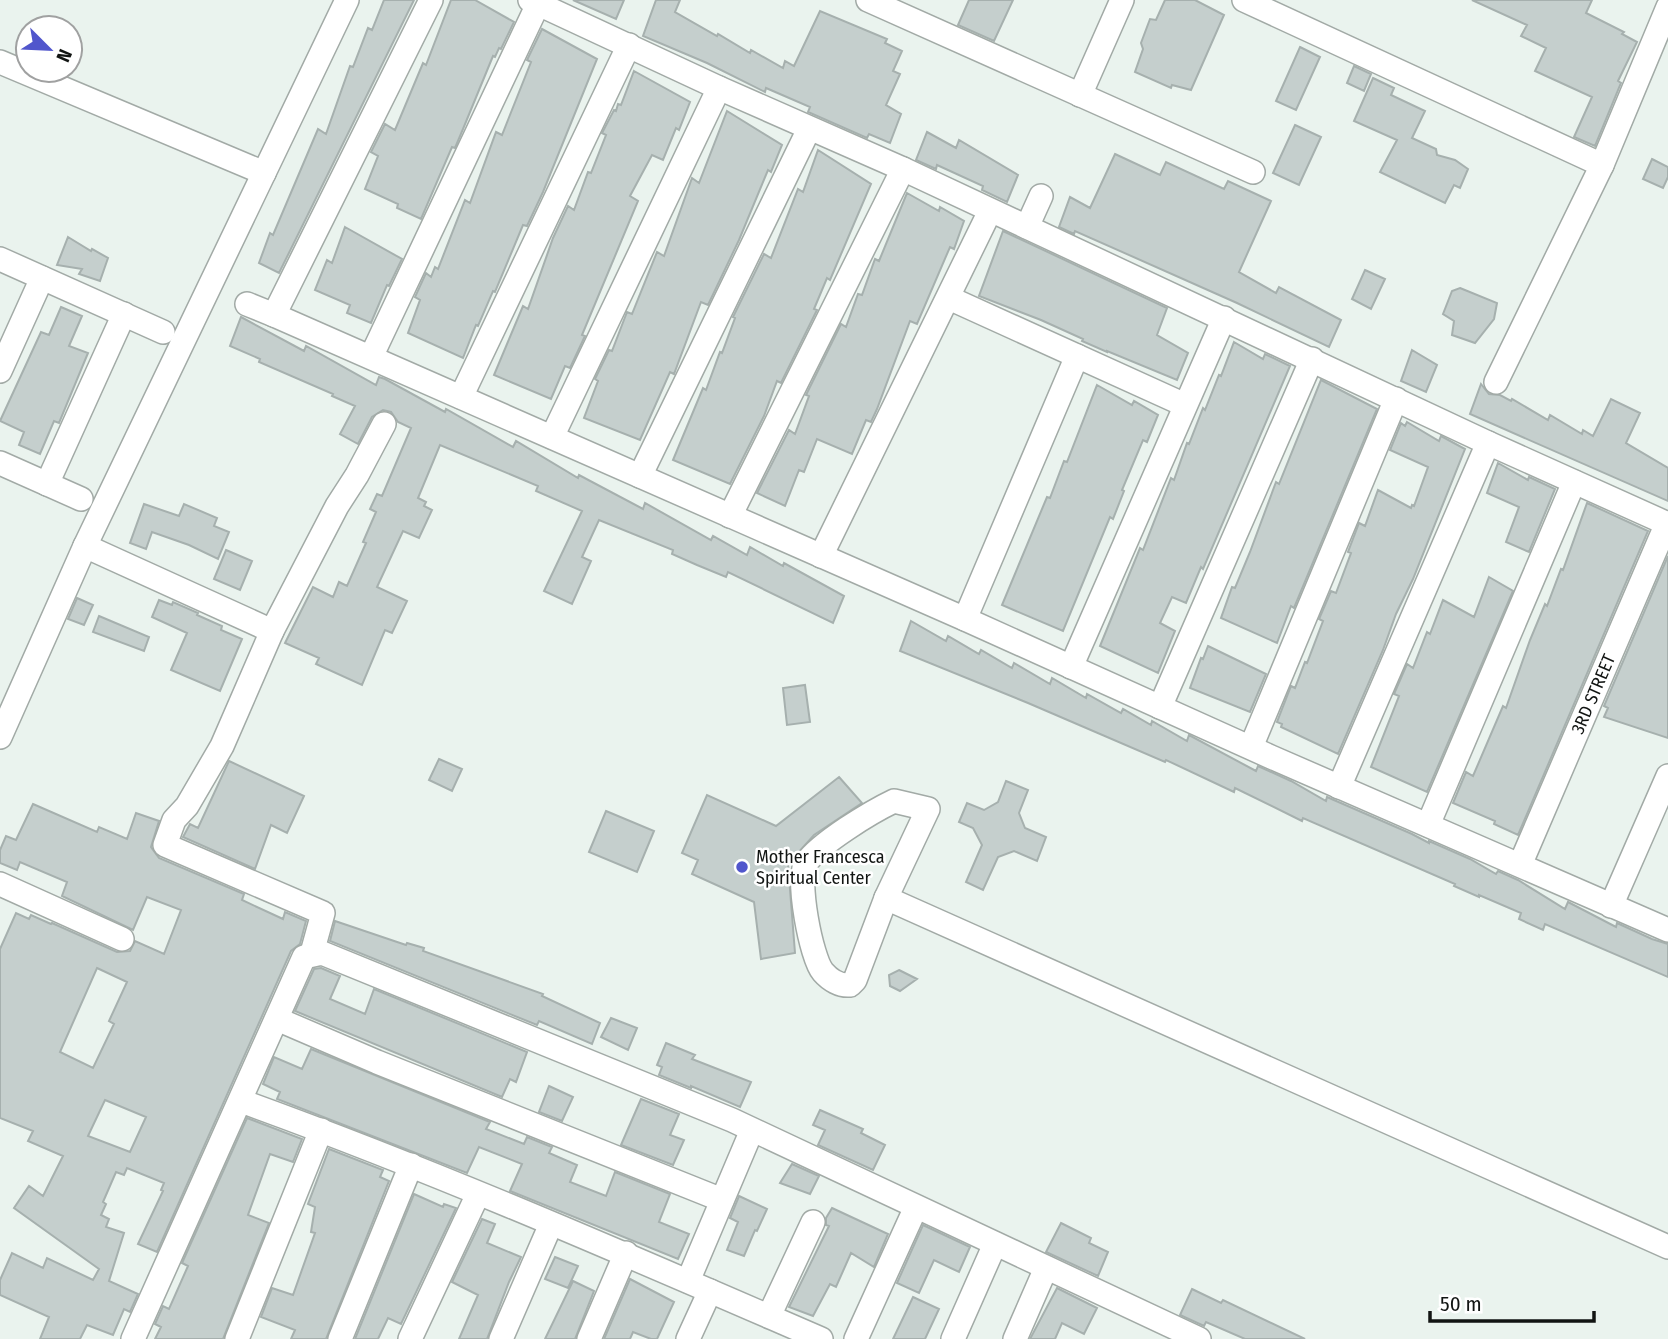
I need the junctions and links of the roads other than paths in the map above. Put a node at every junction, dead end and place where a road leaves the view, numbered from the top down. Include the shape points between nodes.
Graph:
1 (347, 0) edge
2 (431, 0) edge
3 (868, 0) edge
4 (1122, 0) edge
5 (1244, 0) edge
6 (1657, 0) edge
7 (534, 2) edge
8 (1668, 6) edge
9 (629, 45) junction
10 (0, 61) edge
11 (719, 88) junction
12 (1080, 95) junction
13 (809, 129) junction
14 (1602, 164) junction
15 (903, 169) junction
16 (1253, 172) dead end
17 (264, 173) junction
18 (1041, 196) dead end
19 (990, 211) junction
20 (1027, 227) junction
21 (0, 259) edge
22 (42, 278) junction
23 (949, 298) junction
24 (247, 304) dead end
25 (124, 314) junction
26 (274, 316) junction
27 (1224, 318) junction
28 (163, 332) dead end
29 (1077, 356) junction
30 (371, 357) junction
31 (1312, 359) junction
32 (0, 371) edge
33 (1496, 382) dead end
34 (461, 397) junction
35 (1396, 399) junction
36 (1185, 405) junction
37 (384, 424) dead end
38 (552, 437) junction
39 (1488, 443) junction
40 (0, 463) edge
41 (640, 476) junction
42 (1574, 482) junction
43 (47, 484) junction
44 (81, 499) dead end
45 (730, 516) junction
46 (1668, 523) edge
47 (85, 546) junction
48 (821, 556) junction
49 (965, 619) junction
50 (272, 631) junction
51 (1071, 667) junction
52 (1160, 707) junction
53 (0, 737) edge
54 (1251, 747) junction
55 (1668, 776) edge
56 (1339, 787) junction
57 (1428, 825) junction
58 (1520, 865) junction
59 (0, 884) edge
60 (886, 898) junction
61 (1611, 906) junction
62 (1668, 930) edge
63 (122, 939) dead end
64 (312, 953) junction
65 (277, 1019) junction
66 (241, 1101) junction
67 (321, 1130) junction
68 (752, 1130) junction
69 (411, 1165) junction
70 (478, 1194) junction
71 (722, 1200) junction
72 (916, 1207) junction
73 (813, 1222) dead end
74 (551, 1224) junction
75 (995, 1244) junction
76 (1668, 1247) edge
77 (626, 1253) junction
78 (1046, 1268) junction
79 (688, 1281) junction
80 (710, 1291) junction
81 (769, 1316) junction
82 (1189, 1337) edge
83 (133, 1339) edge
84 (237, 1339) edge
85 (340, 1339) edge
86 (410, 1339) edge
87 (501, 1339) edge
88 (589, 1339) edge
89 (688, 1339) edge
90 (821, 1339) edge
91 (856, 1339) edge
92 (953, 1339) edge
93 (1016, 1339) edge

1 - 17 street
2 - 26 street
3 - 12 street
4 - 12 street
5 - 14 street
6 - 8 street
7 - 9 street
7 - 30 street
8 - 14 street
9 - 11 street
9 - 34 street
10 - 17 street
11 - 13 street
11 - 38 street
12 - 16 street
13 - 15 street
13 - 41 street
14 - 33 street
15 - 19 street
15 - 45 street
17 - 47 street
18 - 20 street
19 - 20 street
19 - 23 street
20 - 27 street
21 - 22 street
22 - 25 street
22 - 32 street
23 - 29 street
23 - 48 street
24 - 26 street
25 - 28 street
25 - 43 street
26 - 30 street
27 - 31 street
27 - 36 street
29 - 36 street
29 - 49 street
30 - 34 street
31 - 35 street
31 - 52 street
34 - 38 street
35 - 39 street
35 - 54 street
36 - 51 street
37 - 50 street
38 - 41 street
39 - 42 street
39 - 56 street
40 - 43 street
41 - 45 street
42 - 46 street
42 - 57 street
43 - 44 street
45 - 48 street
46 - 58 street, 3RD STREET
47 - 50 street
47 - 53 street
48 - 49 street
49 - 51 street
50 - 64 street via 222,747 174,820 165,845 323,913
51 - 52 street
52 - 54 street
54 - 56 street
55 - 61 street
56 - 57 street
57 - 58 street
58 - 61 street
59 - 63 street
60 - 60 street via 928,809 894,801 821,848 806,864 802,879 816,959 833,981 844,986 855,980
60 - 76 street
61 - 62 street
64 - 65 street via 299,965
64 - 68 street via 322,953
65 - 66 street
65 - 71 street
66 - 67 street
66 - 83 street
67 - 69 street
67 - 84 street
68 - 71 street
68 - 72 street
69 - 70 street
69 - 85 street
70 - 74 street
70 - 86 street
71 - 79 street
72 - 75 street
72 - 91 street
73 - 81 street
74 - 77 street
74 - 87 street
75 - 78 street
75 - 92 street
77 - 79 street
77 - 88 street
78 - 82 street
78 - 93 street
79 - 80 street
80 - 81 street
80 - 89 street
81 - 90 street

